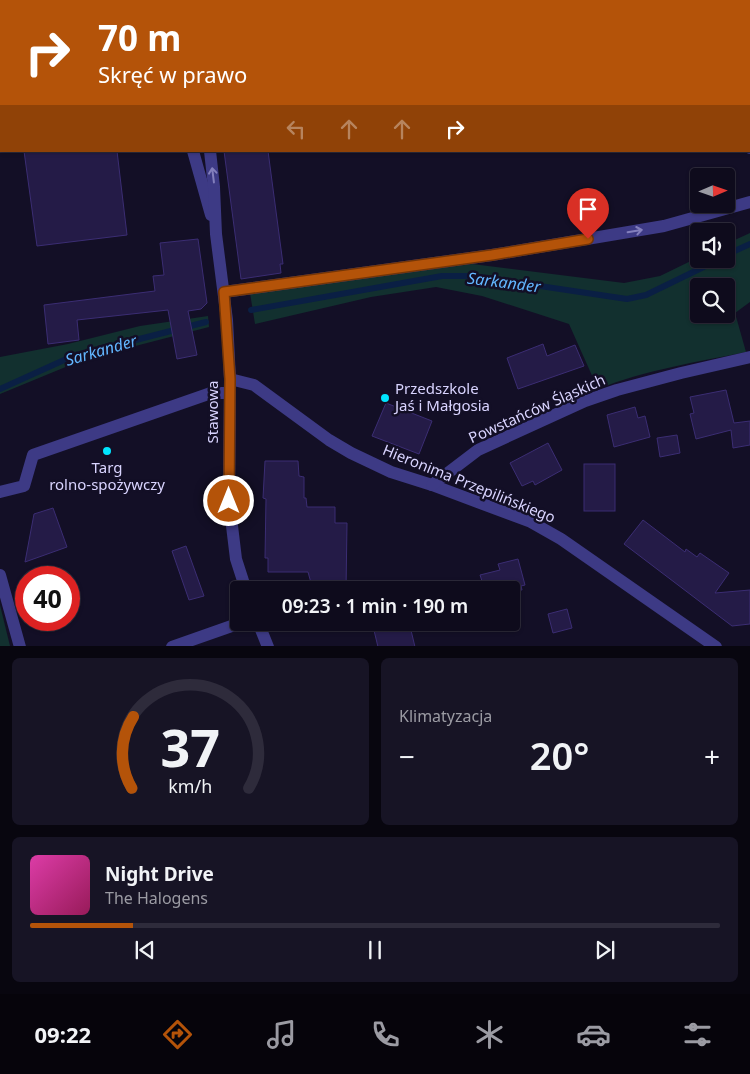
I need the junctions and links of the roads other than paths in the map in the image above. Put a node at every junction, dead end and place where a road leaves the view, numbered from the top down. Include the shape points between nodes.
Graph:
1 (192, 152) edge
2 (210, 152) edge
3 (750, 202) edge
4 (216, 234) junction
5 (224, 292) junction
6 (750, 357) edge
7 (230, 379) junction
8 (230, 393) junction
9 (432, 485) junction
10 (0, 492) edge
11 (0, 575) edge
12 (243, 581) edge
13 (230, 626) edge
14 (262, 631) edge
15 (20, 646) edge
16 (172, 646) edge
17 (268, 646) edge
18 (716, 646) edge

1 - 4 street, Stawowa
4 -> 2 street, Stawowa
5 -> 3 street via 492,255 664,226
4 - 5 street, Stawowa
5 - 7 street, Stawowa
6 - 9 street, Powstańców Śląskich via 617,390 586,401 478,450
7 - 8 street, Stawowa
7 - 9 street, Hieronima Przepilińskiego via 254,385 351,453 391,472
8 - 10 street via 211,393 33,456 24,486
8 - 12 street, Stawowa via 229,501 236,559
9 - 18 street, Hieronima Przepilińskiego via 531,522 561,539
11 - 15 street
13 - 16 street
14 - 17 street

